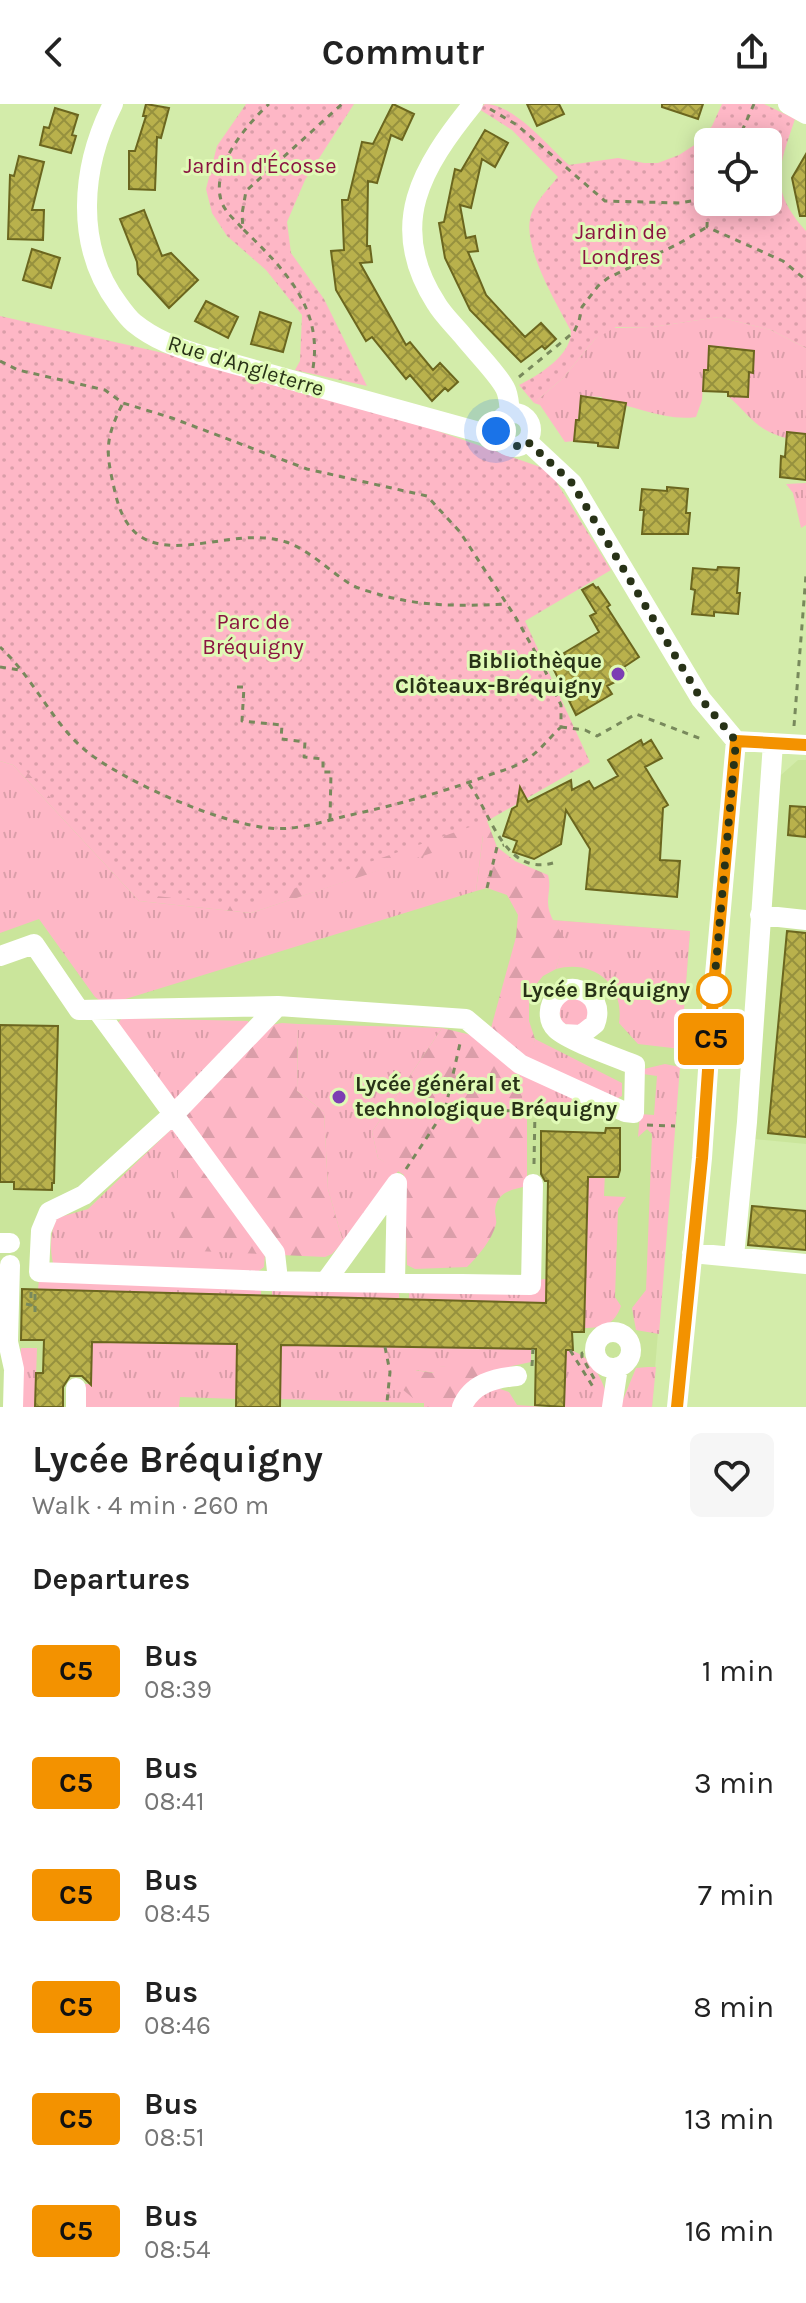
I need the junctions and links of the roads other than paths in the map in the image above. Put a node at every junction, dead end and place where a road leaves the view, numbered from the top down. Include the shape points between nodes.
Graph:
1 (113, 104) edge
2 (473, 104) edge
3 (788, 104) edge
4 (806, 114) edge
5 (510, 412) junction
6 (497, 437) junction
7 (527, 441) junction
8 (736, 741) junction
9 (791, 744) edge
10 (760, 915) junction
11 (806, 920) edge
12 (0, 956) edge
13 (278, 1006) junction
14 (97, 1010) junction
15 (563, 1034) dead end
16 (173, 1114) junction
17 (533, 1180) road end
18 (692, 1253) junction
19 (734, 1256) junction
20 (806, 1264) edge
21 (10, 1265) dead end
22 (278, 1280) junction
23 (326, 1281) junction
24 (395, 1282) junction
25 (618, 1367) junction
26 (517, 1376) dead end
27 (13, 1407) edge
28 (462, 1407) edge
29 (612, 1407) edge
30 (677, 1407) edge

1 - 6 street, Rue d'Angleterre via 88,182 90,242 95,264 131,321 161,341
2 - 5 street via 426,169 414,208 412,239 436,304 505,388
3 - 4 street
5 - 6 street via 497,424
5 - 7 street via 529,421
6 - 7 street via 515,447
7 - 8 street via 572,483 701,699
8 - 9 street
8 - 18 street
9 - 10 street via 768,811
10 - 11 street
10 - 19 street
12 - 14 street via 34,944 79,1010
13 - 14 street
13 - 15 street via 466,1019 520,1064 634,1113 635,1065
13 - 16 street
14 - 16 street
16 - 22 street via 275,1253
16 - 22 street via 84,1195 49,1212 41,1231 39,1272
17 - 24 street via 531,1285
18 - 19 street
18 - 30 street
19 - 20 street
21 - 27 street
22 - 23 street
23 - 24 street
23 - 24 street via 397,1183
25 - 25 street via 628,1360 629,1343 622,1334 605,1333 596,1342 595,1353 601,1364
25 - 29 street
26 - 28 street via 483,1384 469,1392

